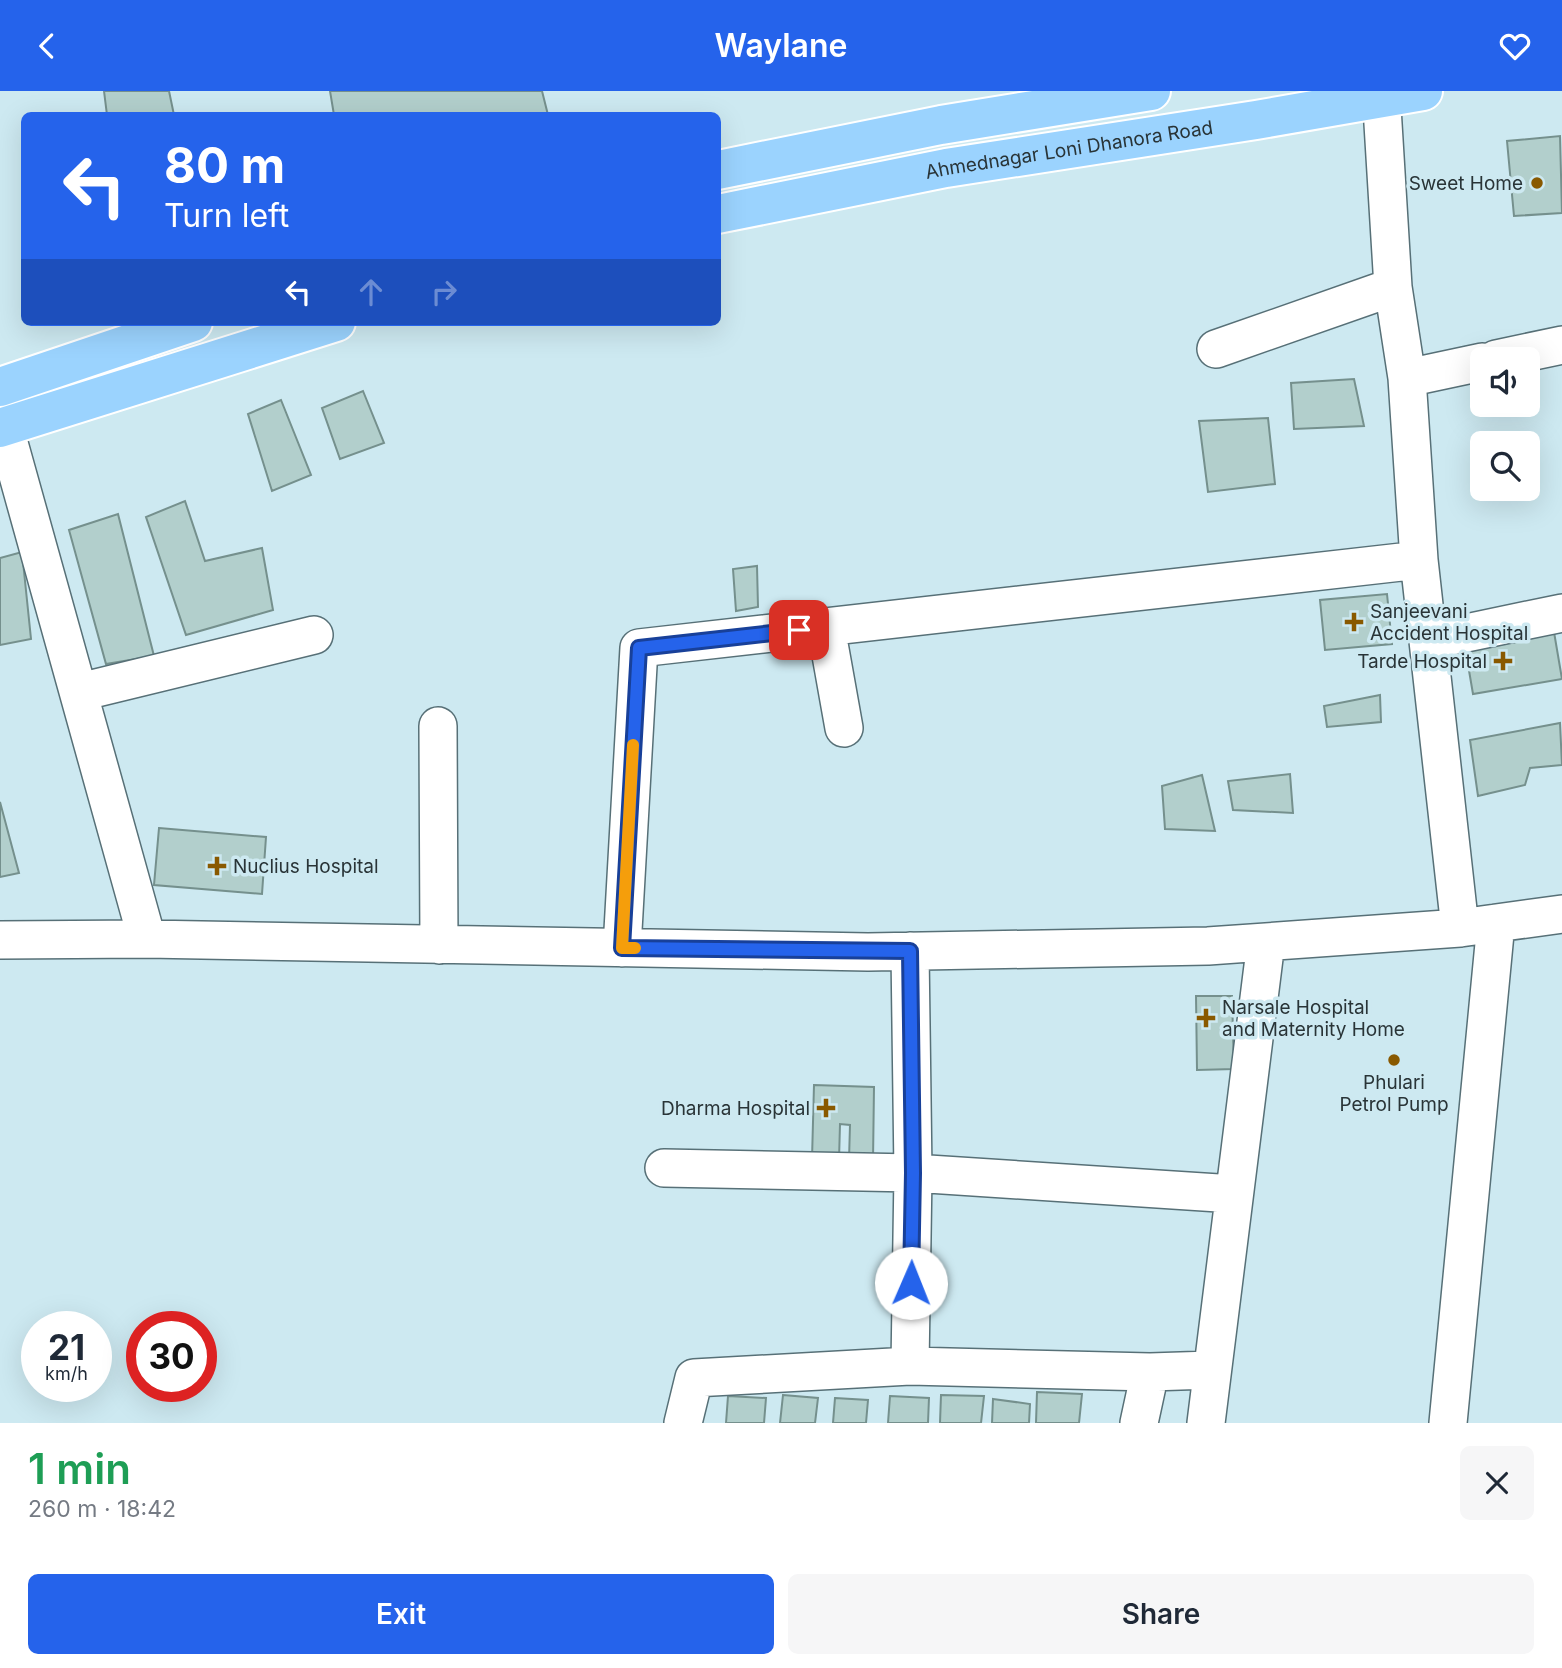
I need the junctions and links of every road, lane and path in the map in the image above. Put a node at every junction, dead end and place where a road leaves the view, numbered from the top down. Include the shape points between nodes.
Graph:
1 (1151, 91) edge
2 (1423, 91) edge
3 (1382, 95) edge
4 (721, 169) edge
5 (721, 213) edge
6 (1393, 288) junction
7 (181, 326) edge
8 (323, 326) edge
9 (1562, 345) edge
10 (1216, 349) dead end
11 (1540, 350) edge
12 (1470, 365) edge
13 (1407, 378) junction
14 (0, 387) edge
15 (1, 422) edge
16 (1419, 560) junction
17 (1562, 613) edge
18 (826, 627) junction
19 (314, 635) dead end
20 (1428, 641) junction
21 (80, 692) junction
22 (438, 726) dead end
23 (844, 728) dead end
24 (1562, 913) edge
25 (1496, 923) junction
26 (1460, 928) junction
27 (0, 940) edge
28 (147, 940) junction
29 (1266, 942) junction
30 (439, 945) junction
31 (622, 948) junction
32 (910, 951) junction
33 (664, 1168) dead end
34 (913, 1173) junction
35 (1234, 1194) junction
36 (909, 1366) junction
37 (1211, 1370) junction
38 (1150, 1372) junction
39 (683, 1423) edge
40 (1139, 1423) edge
41 (1206, 1423) edge
42 (1448, 1423) edge

1 - 4 main road via 941,125
2 - 3 main road, Ahmednagar Loni Dhanora Road
3 - 5 main road, Ahmednagar Loni Dhanora Road via 946,168
3 - 6 street
6 - 10 street
6 - 13 street
7 - 14 main road
8 - 15 main road
9 - 11 street
12 - 13 street
13 - 16 street
15 - 21 street
16 - 18 street
16 - 20 street
17 - 20 street
18 - 23 street
18 - 31 street via 639,648
19 - 21 street
20 - 26 street
21 - 28 street
22 - 30 street
24 - 25 street
25 - 26 street
25 - 42 street
26 - 29 street
27 - 28 street
28 - 30 street
29 - 32 street
29 - 35 street
30 - 31 street
31 - 32 street
32 - 34 street
33 - 34 street
34 - 35 street
34 - 36 street
35 - 37 street
36 - 38 street
36 - 39 street via 694,1378
37 - 38 street
37 - 41 street
38 - 40 street

